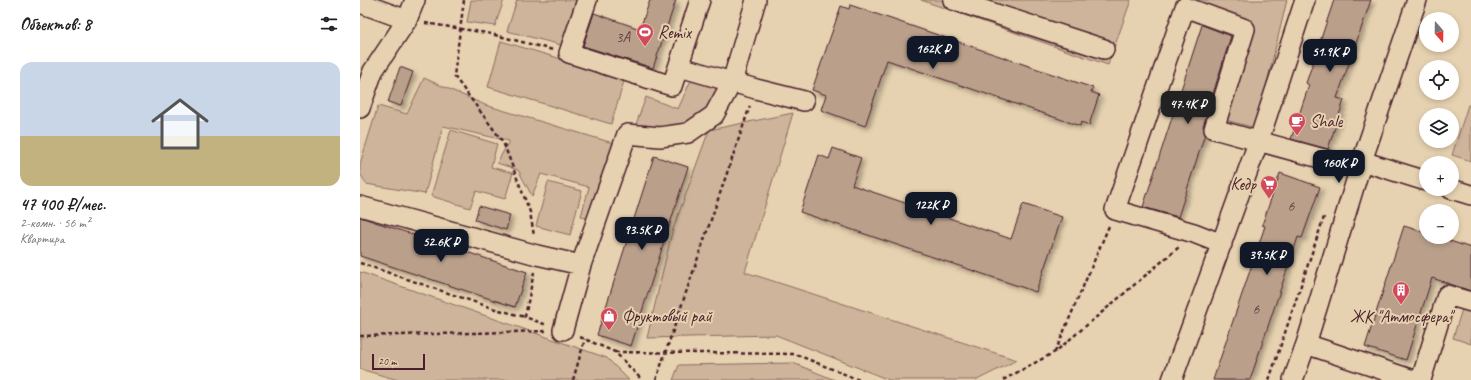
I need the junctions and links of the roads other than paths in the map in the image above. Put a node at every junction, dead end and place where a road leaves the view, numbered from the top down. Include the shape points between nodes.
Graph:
1 (415, 0) edge
2 (587, 0) edge
3 (700, 0) edge
4 (756, 0) edge
5 (953, 0) edge
6 (1305, 0) edge
7 (1417, 0) edge
8 (360, 3) edge
9 (1186, 4) edge
10 (407, 20) junction
11 (1104, 49) dead end
12 (680, 67) junction
13 (732, 82) junction
14 (804, 101) dead end
15 (360, 108) edge
16 (1259, 140) junction
17 (1361, 165) junction
18 (1419, 179) edge
19 (1459, 191) edge
20 (1471, 195) edge
21 (360, 206) edge
22 (1222, 244) junction
23 (581, 265) junction
24 (1471, 302) edge
25 (563, 330) road end
26 (1306, 344) junction
27 (1172, 380) edge
28 (1293, 380) edge
29 (1413, 380) edge
30 (1421, 380) edge

1 - 10 street
2 - 12 street via 569,54 672,86
3 - 12 street
4 - 13 street
5 - 11 street
6 - 16 street
7 - 17 street
8 - 10 street
9 - 16 street via 1245,29 1214,128
9 - 22 street via 1115,210 1194,233
10 - 15 street via 373,71
12 - 13 street
13 - 14 street
13 - 23 street via 714,115 688,133 660,137 627,134
16 - 17 street
16 - 22 street
17 - 18 street
17 - 26 street
19 - 20 street
21 - 23 street
22 - 27 street
23 - 25 street
24 - 30 street via 1447,295
26 - 28 street
26 - 29 street

